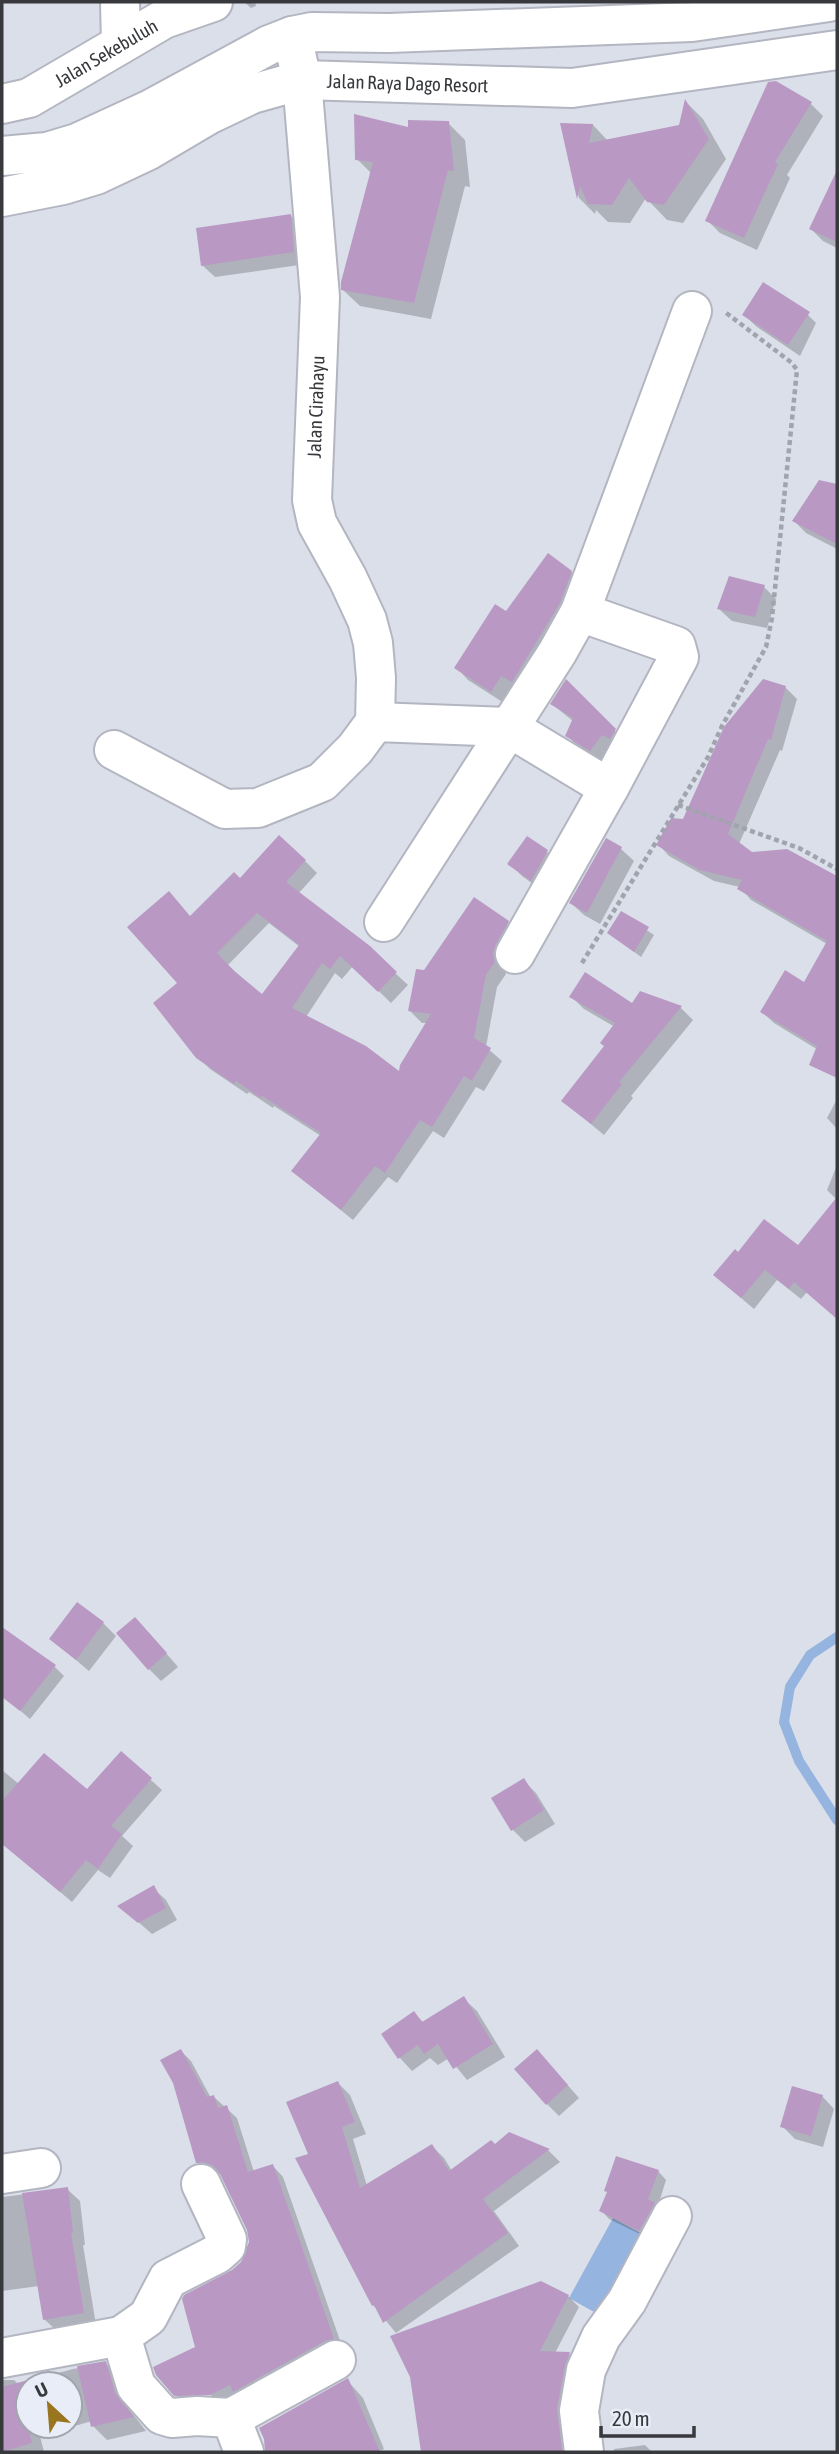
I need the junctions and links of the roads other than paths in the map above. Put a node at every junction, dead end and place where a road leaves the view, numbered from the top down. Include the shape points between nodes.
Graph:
1 (120, 2) edge
2 (213, 2) edge
3 (829, 2) edge
4 (292, 36) junction
5 (121, 44) junction
6 (837, 50) edge
7 (302, 80) junction
8 (2, 104) edge
9 (2, 156) edge
10 (2, 197) edge
11 (692, 311) road end
12 (580, 611) junction
13 (374, 722) junction
14 (508, 727) junction
15 (114, 750) dead end
16 (609, 788) junction
17 (384, 922) dead end
18 (515, 954) dead end
19 (41, 2168) dead end
20 (2, 2174) edge
21 (201, 2184) dead end
22 (671, 2216) dead end
23 (121, 2336) junction
24 (2, 2358) edge
25 (336, 2360) dead end
26 (237, 2435) edge
27 (584, 2452) edge

1 - 5 street
2 - 5 street, Jalan Sekebuluh via 164,19
3 - 4 street via 692,22
4 - 7 street, Jalan Cirahayu
4 - 9 street via 76,144
5 - 8 street, Jalan Sekebuluh via 29,98
6 - 7 street, Jalan Raya Dago Resort via 572,88
7 - 10 street, Jalan Raya Dago Resort via 252,94 96,175
7 - 13 street, Jalan Cirahayu via 320,297 312,500 317,523 367,620 376,678
11 - 12 street
12 - 14 street
12 - 16 street via 676,646 679,652
13 - 14 street
13 - 15 street via 355,749 321,782 258,808 225,808
14 - 16 street
14 - 17 street
16 - 18 street
19 - 20 street
21 - 23 street via 227,2239 226,2246 168,2279 148,2317
22 - 27 street via 586,2370 579,2411
23 - 24 street
23 - 26 street via 136,2386 162,2414 197,2416
25 - 26 street

